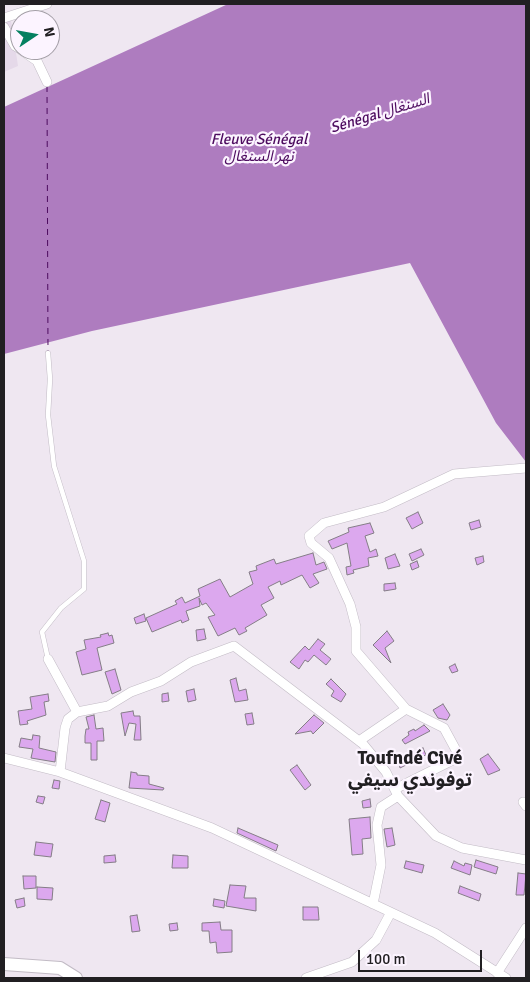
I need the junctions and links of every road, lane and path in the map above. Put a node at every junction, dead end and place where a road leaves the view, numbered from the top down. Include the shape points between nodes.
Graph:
1 (47, 4) edge
2 (4, 18) edge
3 (36, 60) edge
4 (47, 82) dead end
5 (48, 353) dead end
6 (526, 468) edge
7 (48, 659) joint
8 (406, 709) junction
9 (77, 712) junction
10 (359, 741) junction
11 (4, 758) edge
12 (60, 772) junction
13 (396, 793) junction
14 (526, 860) edge
15 (372, 904) junction
16 (390, 914) junction
17 (526, 928) edge
18 (4, 964) edge
19 (497, 973) junction
20 (76, 978) edge
21 (306, 978) edge
22 (506, 978) edge

1 - 2 street
3 - 4 street
5 - 7 lane via 48,415 54,466 84,561 84,589 61,608 42,632
6 - 8 street via 454,474 384,506 324,523 310,536 311,543 329,558 350,604 356,627 356,651
7 - 9 street
8 - 10 street
8 - 13 street via 444,728 458,756
9 - 10 street via 108,706 192,662 234,646
9 - 12 street via 68,719 65,728
10 - 13 street via 386,772
11 - 12 street
12 - 15 street via 212,828
13 - 14 street via 436,836 462,848
13 - 15 street via 381,806 377,825 381,865
15 - 16 street
16 - 19 street via 435,933
16 - 21 street via 376,940 352,962
17 - 19 street
18 - 20 main road via 60,968
19 - 22 street

